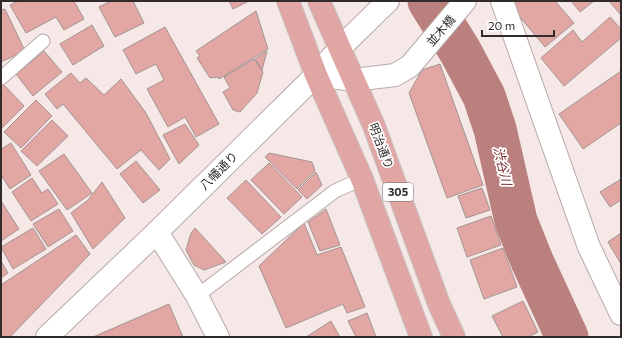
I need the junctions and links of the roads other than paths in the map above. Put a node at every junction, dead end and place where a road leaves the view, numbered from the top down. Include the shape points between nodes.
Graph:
1 (288, 1) edge
2 (319, 1) edge
3 (388, 1) edge
4 (502, 1) edge
5 (464, 3) edge
6 (43, 41) dead end
7 (340, 48) junction
8 (316, 76) junction
9 (1, 78) edge
10 (354, 80) junction
11 (362, 179) junction
12 (157, 232) junction
13 (197, 296) junction
14 (621, 314) edge
15 (47, 337) edge
16 (218, 337) edge
17 (421, 337) edge
18 (454, 337) edge

1 - 8 main road, 305
2 - 7 main road, 明治通り / 305
3 - 7 street, 八幡通り
4 - 14 street via 589,247
5 - 10 street, 並木橋 via 410,66 395,75
6 - 9 lane
7 - 8 street, 八幡通り
7 - 10 main road, 明治通り / 305
8 - 10 street, 並木橋
8 - 11 main road, 305
8 - 12 street, 八幡通り
10 - 18 main road, 明治通り / 305 via 374,126 439,304
11 - 13 lane via 335,191
11 - 17 main road, 305
12 - 13 street
12 - 15 street, 八幡通り
13 - 16 street

